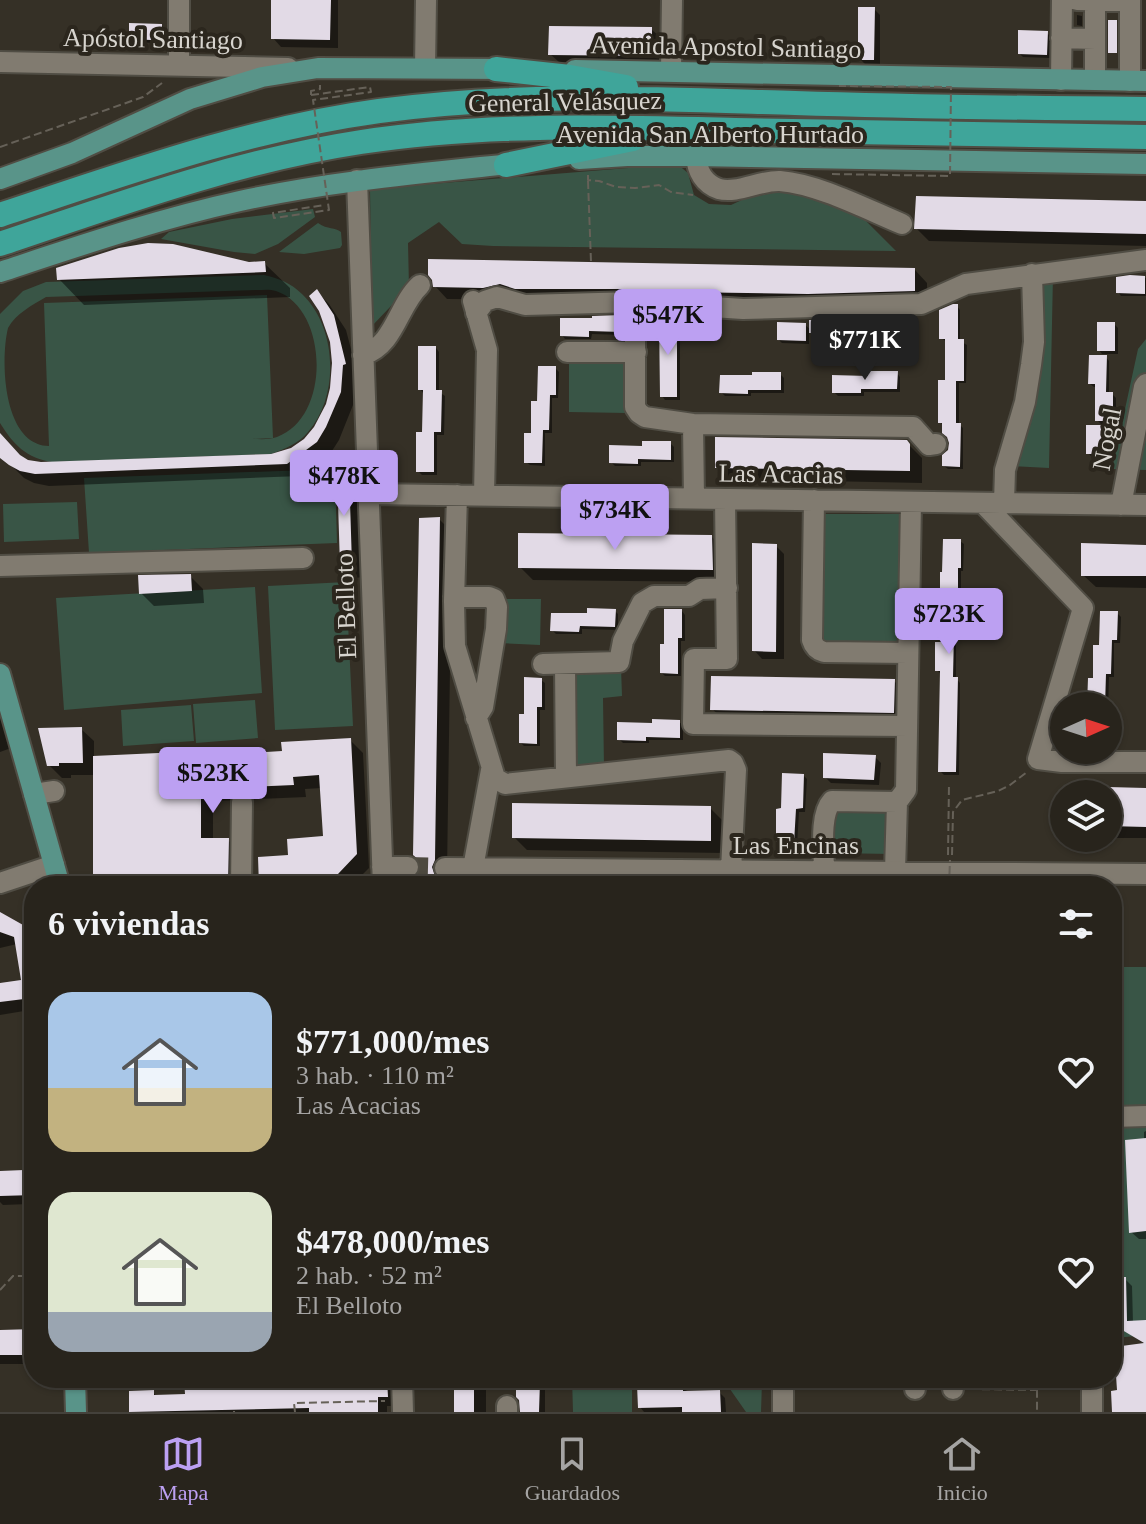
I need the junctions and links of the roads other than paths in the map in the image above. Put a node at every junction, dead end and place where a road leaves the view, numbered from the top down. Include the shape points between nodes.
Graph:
1 (179, 0) edge
2 (426, 0) edge
3 (672, 0) edge
4 (1062, 0) edge
5 (1077, 0) edge
6 (1095, 0) edge
7 (1061, 38) junction
8 (1095, 39) junction
9 (0, 62) edge
10 (179, 65) junction
11 (425, 68) junction
12 (304, 69) junction
13 (496, 69) junction
14 (671, 71) junction
15 (1061, 80) junction
16 (1095, 80) junction
17 (1138, 81) edge
18 (704, 101) junction
19 (1146, 109) edge
20 (700, 129) junction
21 (1146, 137) edge
22 (1146, 164) edge
23 (506, 165) junction
24 (698, 166) junction
25 (0, 179) edge
26 (357, 180) junction
27 (0, 215) edge
28 (902, 224) dead end
29 (0, 244) edge
30 (1146, 260) edge
31 (0, 272) edge
32 (1032, 274) junction
33 (420, 285) dead end
34 (635, 302) junction
35 (567, 352) dead end
36 (636, 352) junction
37 (363, 355) junction
38 (1146, 384) edge
39 (693, 424) junction
40 (936, 444) dead end
41 (368, 494) junction
42 (457, 495) junction
43 (484, 495) junction
44 (694, 499) junction
45 (725, 499) junction
46 (814, 500) junction
47 (911, 502) junction
48 (983, 503) junction
49 (1004, 503) junction
50 (1121, 505) junction
51 (1146, 505) edge
52 (303, 558) dead end
53 (0, 566) edge
54 (727, 588) junction
55 (454, 597) junction
56 (908, 653) junction
57 (543, 664) dead end
58 (565, 664) junction
59 (0, 674) edge
60 (6, 716) edge
61 (476, 718) junction
62 (906, 726) junction
63 (1146, 762) edge
64 (491, 770) junction
65 (566, 777) junction
66 (242, 802) dead end
67 (897, 802) junction
68 (408, 867) tunnel mouth
69 (445, 868) tunnel mouth
70 (473, 868) junction
71 (731, 870) junction
72 (824, 871) junction
73 (895, 871) junction
74 (60, 873) edge
75 (1146, 874) edge
76 (241, 876) edge
77 (382, 876) edge
78 (385, 876) edge
79 (776, 876) edge
80 (800, 876) edge
81 (1002, 876) edge
82 (1122, 876) edge
83 (24, 879) edge
84 (0, 883) edge
85 (1146, 1116) edge
86 (1122, 1117) edge
87 (75, 1388) edge
88 (783, 1388) edge
89 (1092, 1388) edge
90 (76, 1412) edge
91 (783, 1412) edge
92 (1092, 1412) edge

1 - 10 street
2 - 11 street
3 - 14 street
4 - 7 street
5 - 6 street
6 - 8 street
6 - 17 street via 1130,1
7 - 8 street
7 - 15 street
8 - 16 street
9 - 10 street, Apóstol Santiago
10 - 12 street, Apóstol Santiago
11 - 12 main road, Avenida Apostol Santiago
11 - 13 main road, Avenida Apostol Santiago
12 - 25 main road via 213,91
13 - 14 main road, Avenida Apostol Santiago
13 - 18 highway
14 - 15 main road, Avenida Apostol Santiago
15 - 16 main road, Avenida Apostol Santiago
16 - 17 main road, Avenida Apostol Santiago
18 - 19 highway, General Velásquez
18 - 27 highway, General Velásquez via 510,100 376,111 215,146
20 - 21 highway, General Velásquez
20 - 23 highway
20 - 29 highway, General Velásquez via 514,127 358,143 198,179
22 - 24 main road, Avenida San Alberto Hurtado
23 - 24 main road, Avenida San Alberto Hurtado via 587,158
23 - 26 main road, Avenida San Alberto Hurtado
24 - 28 street via 711,185 724,190 775,181 809,186
26 - 31 main road, Avenida San Alberto Hurtado via 201,210
26 - 37 street, El Belloto
30 - 32 street
32 - 34 street via 966,284 921,304 743,309
32 - 49 street via 1033,353 1005,470
33 - 37 street via 389,334
34 - 36 street
34 - 43 street via 525,305 497,297 474,304 487,350
35 - 36 street
36 - 39 street via 639,413
37 - 41 street, El Belloto
38 - 50 street, Nogal
39 - 40 street via 913,427 929,445
39 - 44 street
41 - 42 street, Las Acacias
41 - 77 street, El Belloto
42 - 43 street, Las Acacias
42 - 55 street
43 - 44 street, Las Acacias
44 - 45 street, Las Acacias
45 - 46 street, Las Acacias
45 - 54 street
46 - 47 street, Las Acacias
46 - 56 street via 814,646 824,652
47 - 48 street, Las Acacias
47 - 56 street
48 - 49 street, Las Acacias
48 - 63 street via 1083,608 1038,759
49 - 50 street, Las Acacias
50 - 51 street, Las Acacias
52 - 53 street
54 - 58 street via 647,599 623,641 619,662
54 - 62 street via 727,659 694,659 693,724
55 - 61 street via 455,646
55 - 61 street via 489,597 497,607 483,707
56 - 62 street
57 - 58 street
58 - 65 street
59 - 60 main road
60 - 74 main road via 44,792
61 - 64 street
62 - 67 street via 906,790
64 - 65 street via 505,784
64 - 70 street
65 - 71 street via 729,760 736,770
66 - 76 street
67 - 72 street via 829,803
67 - 73 street
68 - 78 street
69 - 70 street, Las Encinas
70 - 71 street, Las Encinas
71 - 79 street, Las Encinas
72 - 73 street, Las Encinas
72 - 80 street, Las Encinas
73 - 81 street, Las Encinas
75 - 82 street, Las Encinas
83 - 84 street
85 - 86 street
87 - 90 main road
88 - 91 street
89 - 92 street

